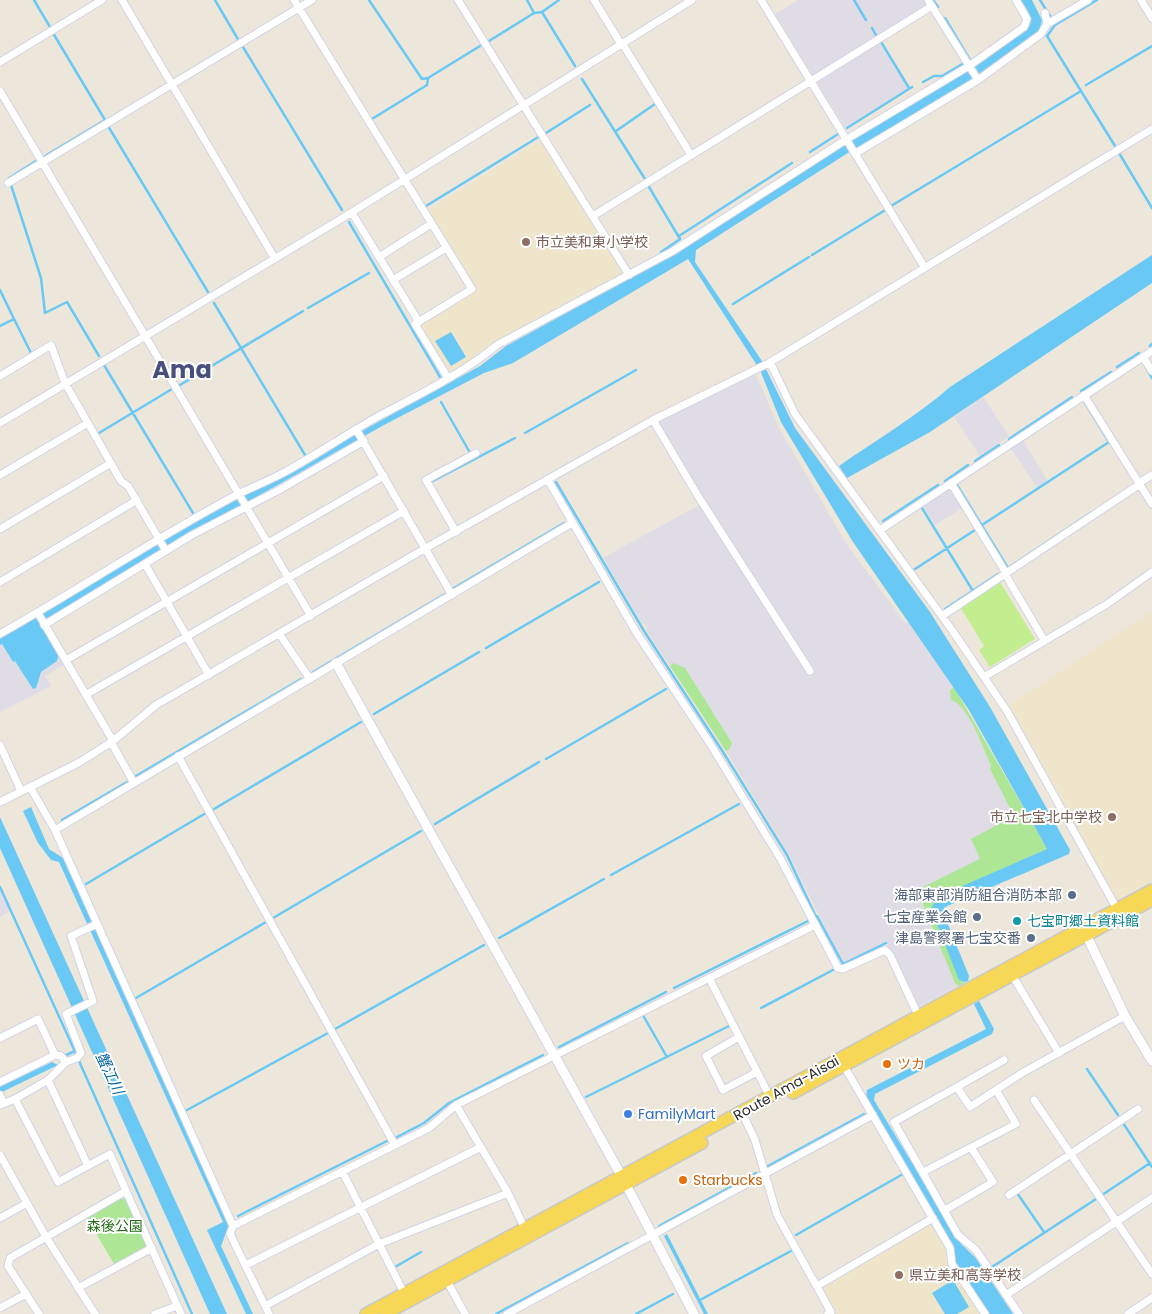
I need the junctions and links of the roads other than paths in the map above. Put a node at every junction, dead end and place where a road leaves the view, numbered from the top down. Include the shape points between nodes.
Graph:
1 (102, 0) edge
2 (122, 0) edge
3 (294, 0) edge
4 (312, 0) edge
5 (458, 0) edge
6 (594, 0) edge
7 (692, 0) edge
8 (761, 0) edge
9 (1016, 0) edge
10 (1088, 0) edge
11 (1141, 0) edge
12 (930, 3) edge
13 (299, 8) junction
14 (1045, 13) dead end
15 (1152, 18) edge
16 (1047, 24) junction
17 (622, 44) junction
18 (0, 62) edge
19 (970, 67) junction
20 (977, 79) junction
21 (811, 80) junction
22 (172, 85) junction
23 (0, 91) edge
24 (524, 105) junction
25 (1152, 129) edge
26 (848, 140) junction
27 (855, 152) junction
28 (691, 155) junction
29 (42, 162) junction
30 (404, 180) junction
31 (8, 183) dead end
32 (352, 213) junction
33 (593, 216) junction
34 (431, 224) junction
35 (446, 248) junction
36 (379, 257) junction
37 (275, 259) junction
38 (925, 268) junction
39 (629, 276) junction
40 (393, 280) junction
41 (419, 322) junction
42 (145, 336) junction
43 (1152, 351) edge
44 (1143, 357) junction
45 (768, 363) junction
46 (1152, 371) edge
47 (0, 376) edge
48 (448, 378) junction
49 (66, 383) junction
50 (1084, 395) junction
51 (653, 420) junction
52 (0, 423) edge
53 (88, 423) junction
54 (357, 429) junction
55 (363, 440) junction
56 (476, 453) dead end
57 (111, 463) junction
58 (1152, 475) edge
59 (0, 476) edge
60 (384, 476) junction
61 (548, 480) junction
62 (951, 483) junction
63 (1139, 483) junction
64 (240, 495) junction
65 (137, 500) junction
66 (1152, 504) edge
67 (246, 505) junction
68 (404, 511) junction
69 (572, 523) junction
70 (0, 529) edge
71 (880, 530) junction
72 (456, 532) junction
73 (160, 540) junction
74 (268, 543) junction
75 (426, 548) junction
76 (166, 550) junction
77 (145, 564) junction
78 (1152, 572) edge
79 (1006, 574) junction
80 (289, 578) junction
81 (0, 582) edge
82 (452, 595) junction
83 (167, 602) junction
84 (38, 614) junction
85 (311, 616) junction
86 (942, 616) junction
87 (44, 624) junction
88 (0, 634) edge
89 (280, 635) junction
90 (187, 637) junction
91 (1044, 640) junction
92 (66, 660) junction
93 (336, 663) junction
94 (810, 671) dead end
95 (209, 675) junction
96 (984, 677) junction
97 (310, 679) junction
98 (87, 694) junction
99 (112, 742) junction
100 (0, 744) edge
101 (178, 756) junction
102 (134, 782) junction
103 (30, 787) junction
104 (21, 791) junction
105 (0, 802) edge
106 (54, 830) junction
107 (1152, 890) edge
108 (1152, 900) edge
109 (1117, 909) junction
110 (815, 925) junction
111 (93, 926) junction
112 (1085, 932) junction
113 (1012, 975) junction
114 (709, 978) junction
115 (918, 1015) junction
116 (1125, 1016) junction
117 (740, 1037) junction
118 (0, 1038) edge
119 (1059, 1053) junction
120 (55, 1055) junction
121 (554, 1057) junction
122 (1004, 1060) dead end
123 (1152, 1060) edge
124 (66, 1062) junction
125 (844, 1066) junction
126 (757, 1072) junction
127 (48, 1080) junction
128 (0, 1082) edge
129 (958, 1087) junction
130 (996, 1090) junction
131 (0, 1095) edge
132 (770, 1097) junction
133 (15, 1098) junction
134 (1034, 1100) dead end
135 (2, 1104) edge
136 (456, 1105) junction
137 (1138, 1108) dead end
138 (873, 1115) junction
139 (745, 1119) junction
140 (395, 1145) junction
141 (481, 1147) junction
142 (972, 1149) junction
143 (0, 1154) edge
144 (1070, 1154) junction
145 (88, 1166) junction
146 (342, 1171) junction
147 (923, 1172) junction
148 (764, 1173) junction
149 (624, 1181) junction
150 (126, 1191) junction
151 (508, 1193) junction
152 (1009, 1195) dead end
153 (1152, 1198) edge
154 (27, 1204) junction
155 (360, 1207) junction
156 (945, 1210) junction
157 (0, 1218) edge
158 (933, 1218) junction
159 (1117, 1221) junction
160 (233, 1226) junction
161 (525, 1229) junction
162 (652, 1234) junction
163 (46, 1237) junction
164 (378, 1244) junction
165 (152, 1248) junction
166 (246, 1265) junction
167 (1152, 1274) edge
168 (447, 1281) junction
169 (816, 1286) junction
170 (78, 1288) junction
171 (404, 1293) junction
172 (26, 1294) junction
173 (1006, 1295) junction
174 (1152, 1298) edge
175 (177, 1306) junction
176 (265, 1306) junction
177 (0, 1308) edge
178 (39, 1314) edge
179 (95, 1314) edge
180 (155, 1314) edge
181 (180, 1314) edge
182 (269, 1314) edge
183 (366, 1314) edge
184 (385, 1314) edge
185 (465, 1314) edge
186 (507, 1314) edge
187 (694, 1314) edge
188 (828, 1314) edge
189 (985, 1314) edge
190 (1019, 1314) edge
191 (1128, 1314) edge

1 - 18 street
2 - 22 street
3 - 13 street
4 - 13 street
5 - 24 street
6 - 17 street
7 - 17 street
8 - 21 street
9 - 19 street via 1027,19 1024,27
10 - 16 street
11 - 15 street
12 - 19 street
12 - 21 street
13 - 22 street
13 - 30 street
14 - 16 street
16 - 20 street via 1042,34
17 - 24 street
17 - 28 street
19 - 20 street
19 - 26 street
20 - 27 street
21 - 26 street
21 - 28 street
22 - 29 street
22 - 37 street
23 - 29 street
24 - 30 street
24 - 33 street
25 - 38 street
26 - 27 street
26 - 39 street
27 - 38 street
28 - 33 street
29 - 31 street
29 - 42 street
30 - 32 street
30 - 34 street
32 - 36 street
32 - 37 street
33 - 39 street
34 - 35 street
34 - 36 street
35 - 40 street
35 - 41 street via 472,289
36 - 40 street
37 - 42 street
38 - 45 street
39 - 48 street via 497,345
40 - 41 street
41 - 48 street via 415,324
42 - 49 street
42 - 64 street
43 - 44 street
44 - 46 street
44 - 50 street
45 - 51 street
45 - 71 street via 796,414
47 - 49 street via 51,345
48 - 54 street
49 - 52 street
49 - 53 street
50 - 62 street
50 - 63 street
51 - 61 street
51 - 94 street
53 - 57 street
53 - 59 street
54 - 55 street
54 - 64 street
55 - 60 street
55 - 67 street
56 - 72 street via 426,480
57 - 65 street
57 - 70 street
58 - 63 street
60 - 68 street
60 - 74 street
61 - 69 street
61 - 72 street
62 - 71 street
62 - 79 street
63 - 66 street
63 - 79 street
64 - 67 street
64 - 73 street
65 - 73 street
65 - 81 street
67 - 74 street
67 - 76 street
68 - 75 street
68 - 80 street
69 - 82 street
69 - 110 street via 636,632 780,858
71 - 86 street
72 - 75 street
73 - 76 street
73 - 84 street
74 - 80 street
74 - 83 street
75 - 82 street
75 - 85 street
76 - 77 street
77 - 83 street
77 - 87 street
78 - 91 street via 1107,604
79 - 86 street
79 - 91 street
80 - 85 street
80 - 90 street
82 - 93 street
83 - 90 street
83 - 92 street
84 - 87 street
84 - 88 street
85 - 89 street
86 - 96 street
87 - 92 street
89 - 95 street
89 - 97 street
90 - 95 street
90 - 98 street
91 - 96 street
92 - 98 street
93 - 97 street
93 - 121 street
95 - 99 street via 156,705
96 - 109 street via 1007,711
97 - 101 street
98 - 99 street
99 - 102 street
99 - 103 street
100 - 104 street
101 - 102 street
101 - 140 street
102 - 106 street
103 - 104 street
103 - 106 street
104 - 105 street
106 - 111 street
107 - 109 main road, Route Ama-Aisai
108 - 112 main road, Route Ama-Aisai
109 - 112 main road, Route Ama-Aisai
110 - 114 street
110 - 115 street via 842,970 881,950 888,952
111 - 124 street via 70,936 93,1001 66,1014 81,1053
111 - 160 street
112 - 113 main road, Route Ama-Aisai
112 - 115 main road, Route Ama-Aisai
112 - 116 street
113 - 119 street
113 - 125 main road, Route Ama-Aisai
114 - 117 street
114 - 121 street
115 - 132 main road, Route Ama-Aisai
116 - 119 street
116 - 123 street
117 - 126 street
117 - 126 street via 706,1056 723,1090
118 - 120 street via 38,1019
119 - 130 street
120 - 124 street
120 - 128 street
121 - 136 street
121 - 149 street
122 - 129 street
124 - 127 street
125 - 138 street
125 - 139 main road, Route Ama-Aisai
126 - 132 street
127 - 133 street
127 - 145 street
129 - 130 street via 970,1107
129 - 147 street via 894,1122
130 - 142 street via 1016,1124
131 - 135 street
132 - 149 main road, Route Ama-Aisai
133 - 135 street
133 - 145 street via 58,1182
134 - 144 street
136 - 140 street via 429,1128
136 - 141 street
137 - 144 street
138 - 148 street
138 - 158 street
139 - 148 street
139 - 149 main road, Route Ama-Aisai
140 - 146 street
141 - 151 street
141 - 155 street
142 - 147 street via 963,1150
142 - 156 street via 993,1182
143 - 154 street
144 - 152 street
144 - 159 street
145 - 150 street via 110,1154
146 - 155 street
146 - 160 street
147 - 156 street
148 - 162 street
148 - 169 street via 777,1215
149 - 161 main road, Route Ama-Aisai
149 - 162 street
149 - 168 main road, Route Ama-Aisai
150 - 163 street
150 - 165 street
151 - 161 street
151 - 164 street
153 - 159 street
154 - 157 street
154 - 163 street
155 - 164 street
155 - 166 street
156 - 173 street via 958,1235 976,1250
158 - 169 street
158 - 189 street via 950,1248 952,1264
159 - 167 street
159 - 173 street
160 - 166 street via 230,1234
161 - 171 main road, Route Ama-Aisai
162 - 186 street
162 - 187 street
163 - 170 street
163 - 172 street via 10,1258 8,1266
164 - 171 street
164 - 176 street
165 - 170 street
165 - 175 street
166 - 176 street
168 - 184 main road, Route Ama-Aisai
168 - 185 street
169 - 188 street via 832,1312
170 - 179 street
171 - 183 main road, Route Ama-Aisai
172 - 177 street
172 - 178 street
173 - 190 street
174 - 191 street
175 - 180 street
175 - 181 street
176 - 182 street

